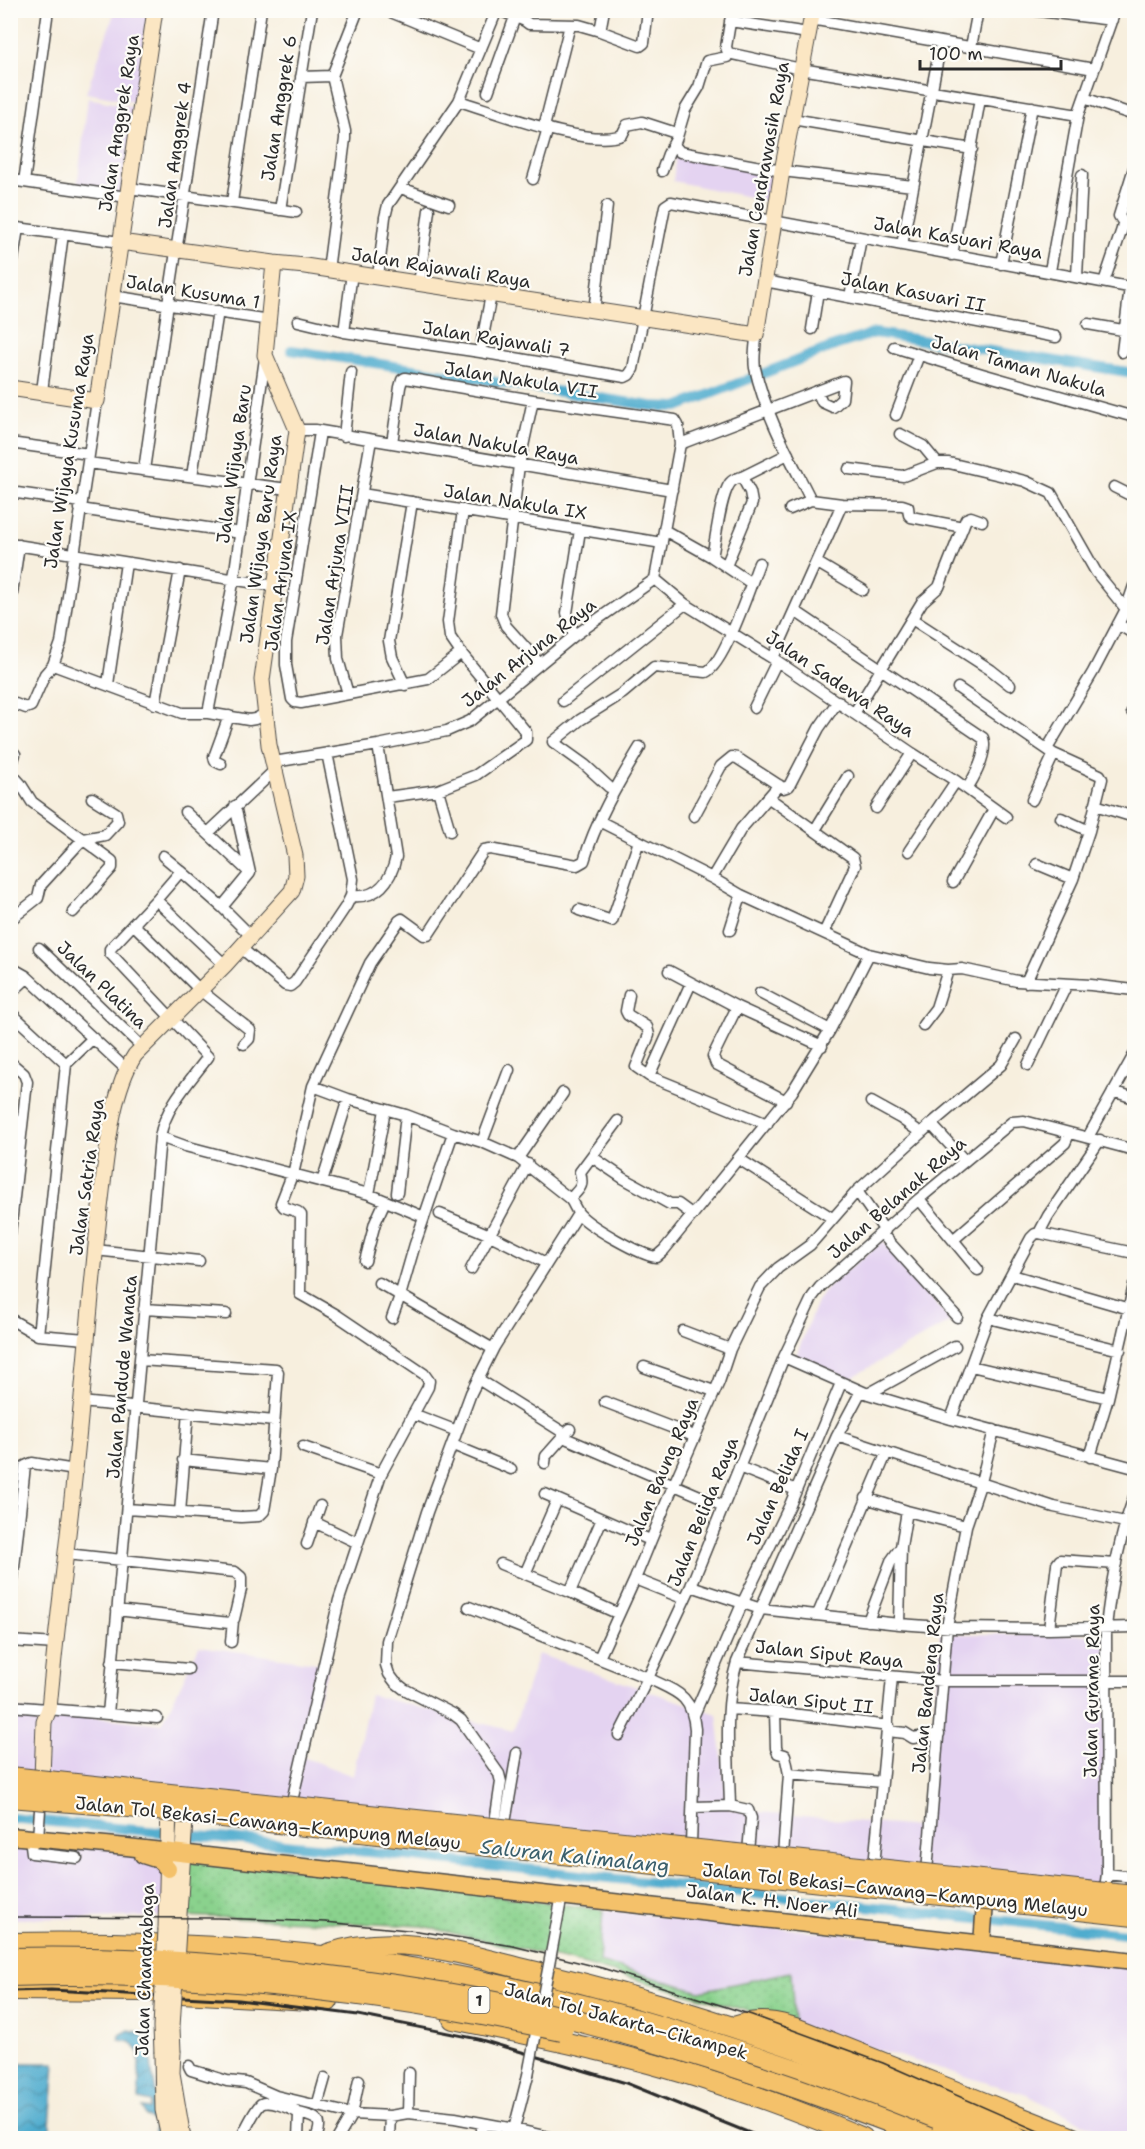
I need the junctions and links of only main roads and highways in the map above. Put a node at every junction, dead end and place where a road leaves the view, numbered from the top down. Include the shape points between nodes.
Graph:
1 (10, 1776) edge
2 (101, 1783) junction
3 (238, 1796) junction
4 (10, 1797) edge
5 (10, 1836) edge
6 (127, 1847) junction
7 (168, 1869) road end
8 (990, 1877) junction
9 (1134, 1892) edge
10 (1134, 1896) edge
11 (1134, 1916) edge
12 (985, 1940) junction
13 (10, 1943) edge
14 (321, 1956) junction
15 (10, 1958) edge
16 (1134, 1961) edge
17 (10, 1976) edge
18 (10, 1990) edge
19 (734, 2027) junction
20 (860, 2137) edge
21 (902, 2139) edge
22 (929, 2139) edge
23 (979, 2139) edge
24 (1018, 2139) edge
25 (1073, 2139) edge

1 - 2 main road via 44,1784
1 - 10 highway, Jalan Tol Bekasi–Cawang–Kampung Melayu, bridge
2 - 3 main road
2 - 3 main road via 114,1795 177,1809 216,1807
3 - 8 main road
4 - 11 highway, Jalan Tol Bekasi–Cawang–Kampung Melayu, bridge
5 - 6 main road, Jalan K. H. Noer Ali
6 - 7 main road via 159,1860
6 - 12 main road, Jalan K. H. Noer Ali via 175,1849 562,1896
8 - 9 main road via 1106,1881
8 - 12 main road
12 - 16 main road, Jalan K. H. Noer Ali
13 - 14 highway, Jalan Tol Jakarta–Cikampek / 1 via 210,1947
14 - 19 highway via 373,1944 431,1948 600,1987
14 - 23 highway, Jalan Tol Jakarta–Cikampek / 1 via 454,1976 609,2012 814,2076
15 - 22 highway, 1, bridge via 229,1964 371,1981 481,2000 672,2047
17 - 21 highway, 1, bridge via 167,1978 249,1984 384,1999 512,2020 633,2048 745,2080
18 - 20 highway, Jalan Tol Jakarta–Cikampek / 1 via 135,1990 305,1998 449,2018 671,2070 788,2107
19 - 24 highway via 890,2085
19 - 25 highway via 769,2021 798,2029

